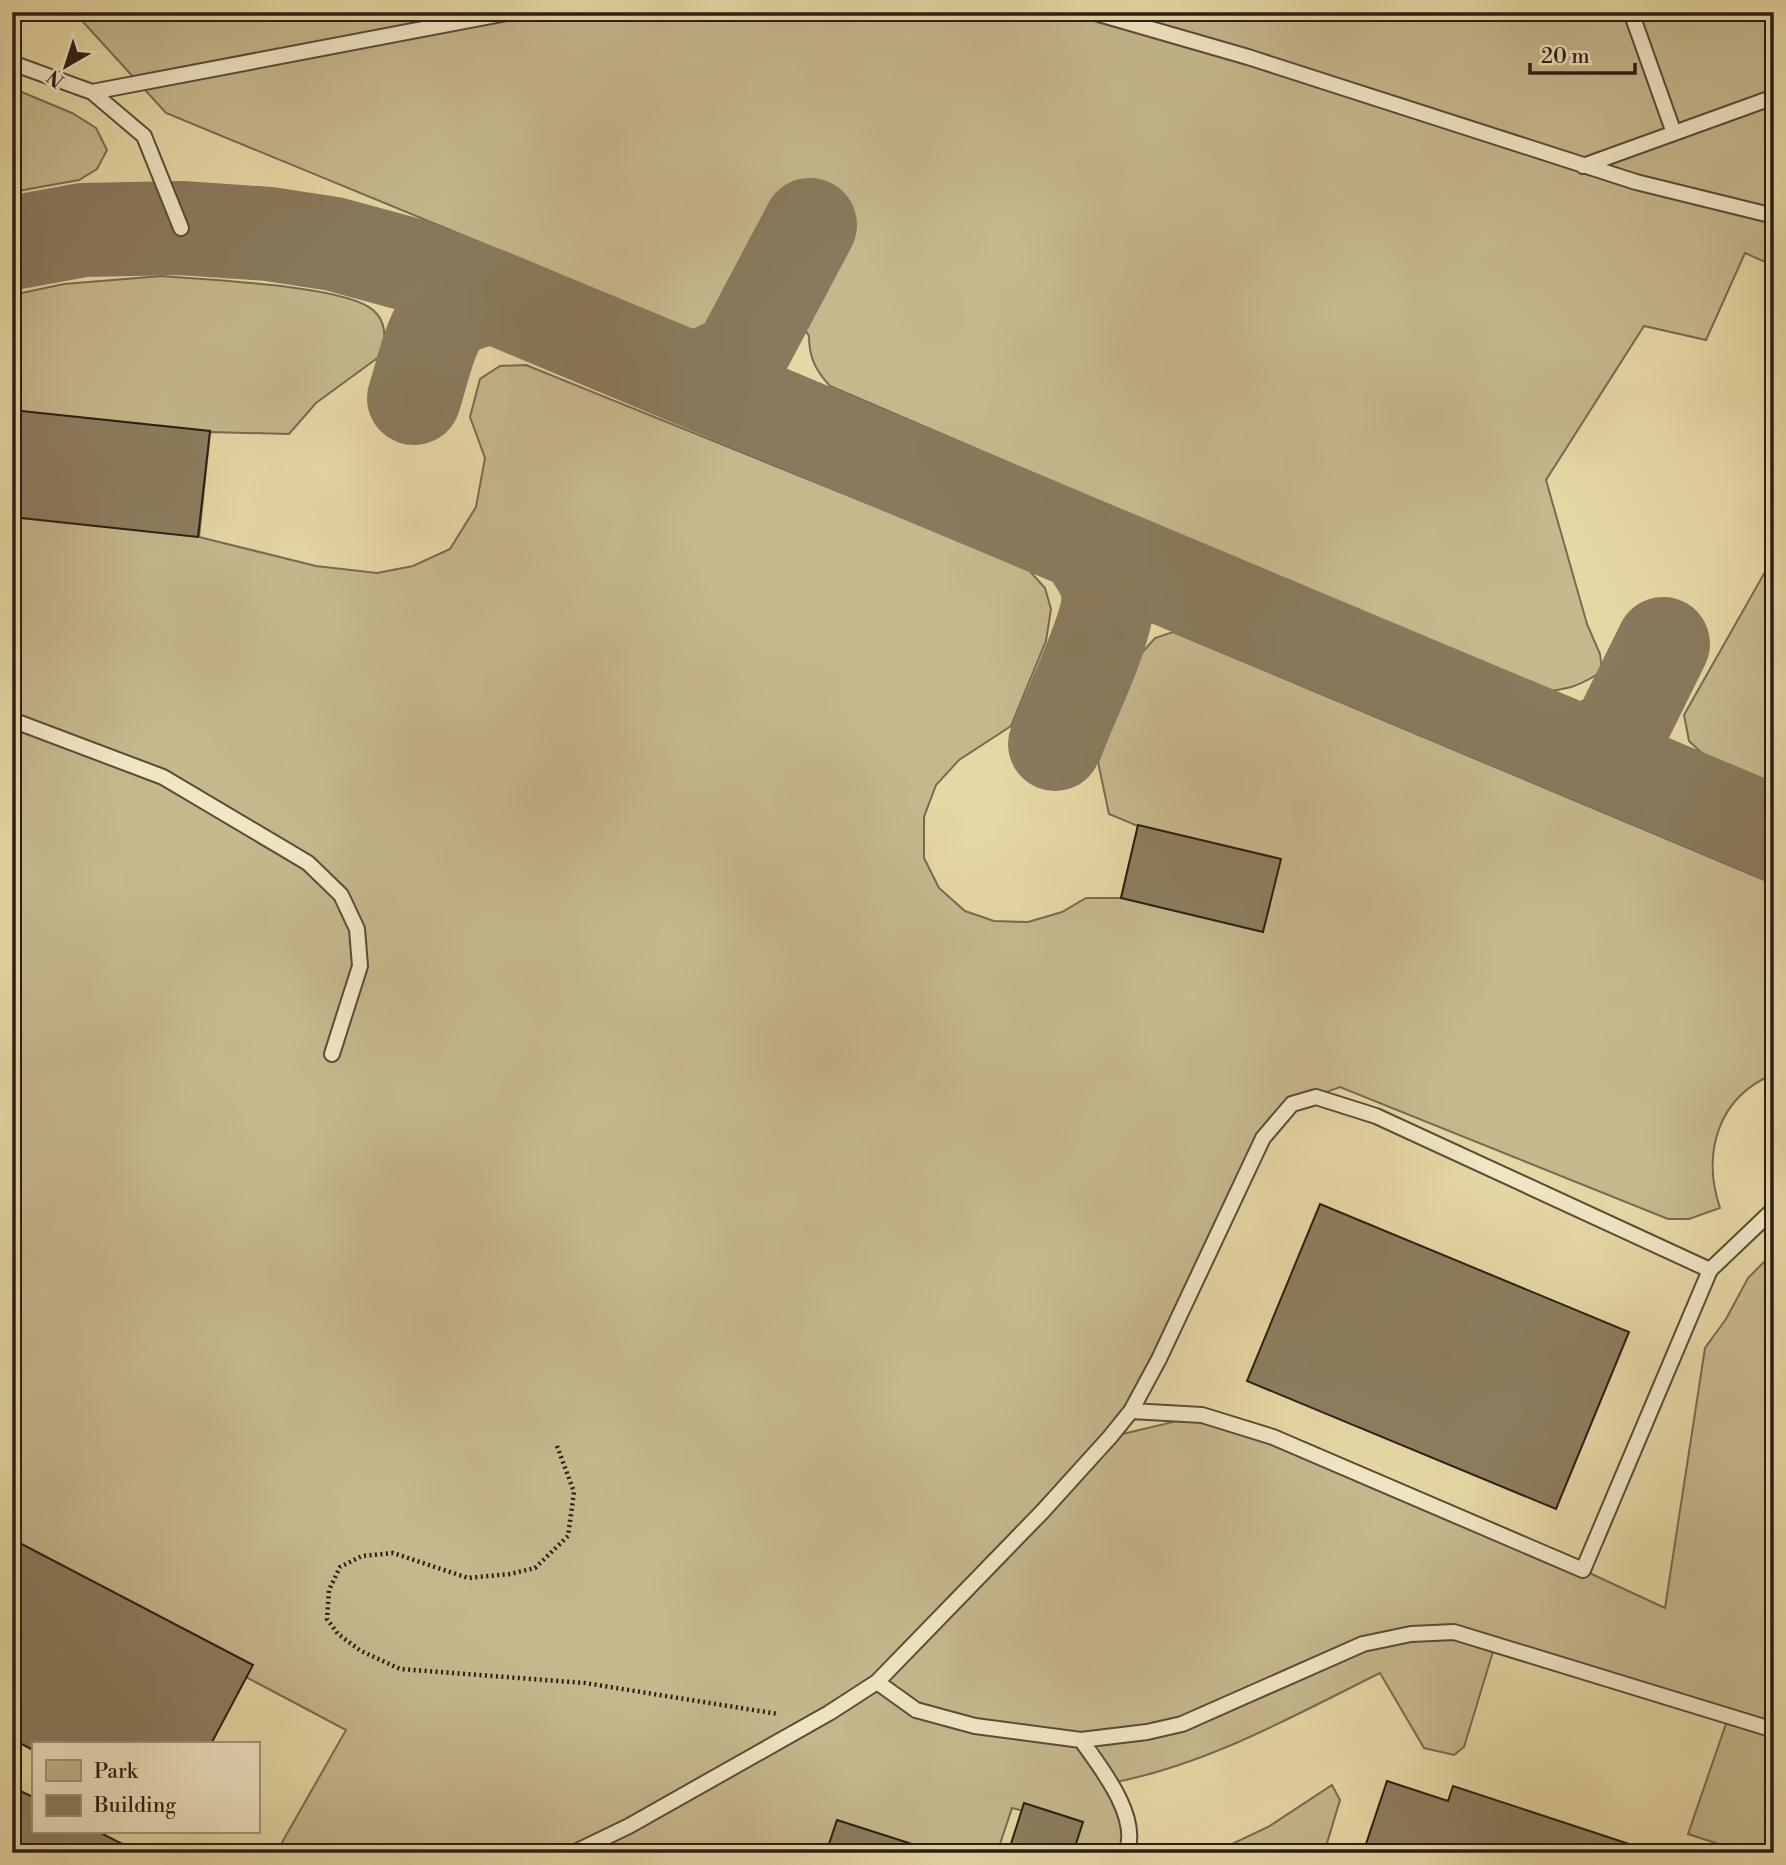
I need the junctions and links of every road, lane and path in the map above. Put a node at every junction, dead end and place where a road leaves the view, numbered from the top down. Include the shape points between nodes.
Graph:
1 (512, 12) edge
2 (1092, 12) edge
3 (1631, 12) edge
4 (12, 63) edge
5 (92, 92) junction
6 (1774, 97) edge
7 (1674, 133) junction
8 (1583, 166) junction
9 (1774, 216) edge
10 (181, 228) dead end
11 (12, 720) edge
12 (331, 1054) dead end
13 (1774, 1209) edge
14 (1710, 1269) junction
15 (1131, 1411) junction
16 (557, 1446) dead end
17 (877, 1682) junction
18 (817, 1720) junction
19 (1774, 1730) edge
20 (1081, 1740) junction
21 (573, 1853) edge
22 (1126, 1853) edge

1 - 5 lane
2 - 8 lane via 1248,57
3 - 7 lane
4 - 5 lane
5 - 10 lane via 144,136
6 - 7 lane
7 - 8 lane
8 - 9 lane
11 - 12 lane via 163,777 308,863 341,895 357,929 360,966
13 - 14 lane
14 - 15 lane via 1376,1116 1316,1097 1292,1104 1263,1138
14 - 15 lane via 1583,1570 1273,1437 1202,1415
15 - 17 lane via 1043,1511
16 - 18 path via 574,1492 568,1536 535,1568 468,1578 393,1553 362,1556 341,1567 329,1590 327,1619 338,1634 400,1669 585,1683
17 - 18 lane
17 - 20 lane via 916,1710 975,1726
18 - 21 lane
19 - 20 lane via 1454,1632 1411,1633 1363,1644 1182,1724
20 - 22 lane via 1127,1815 1131,1843

